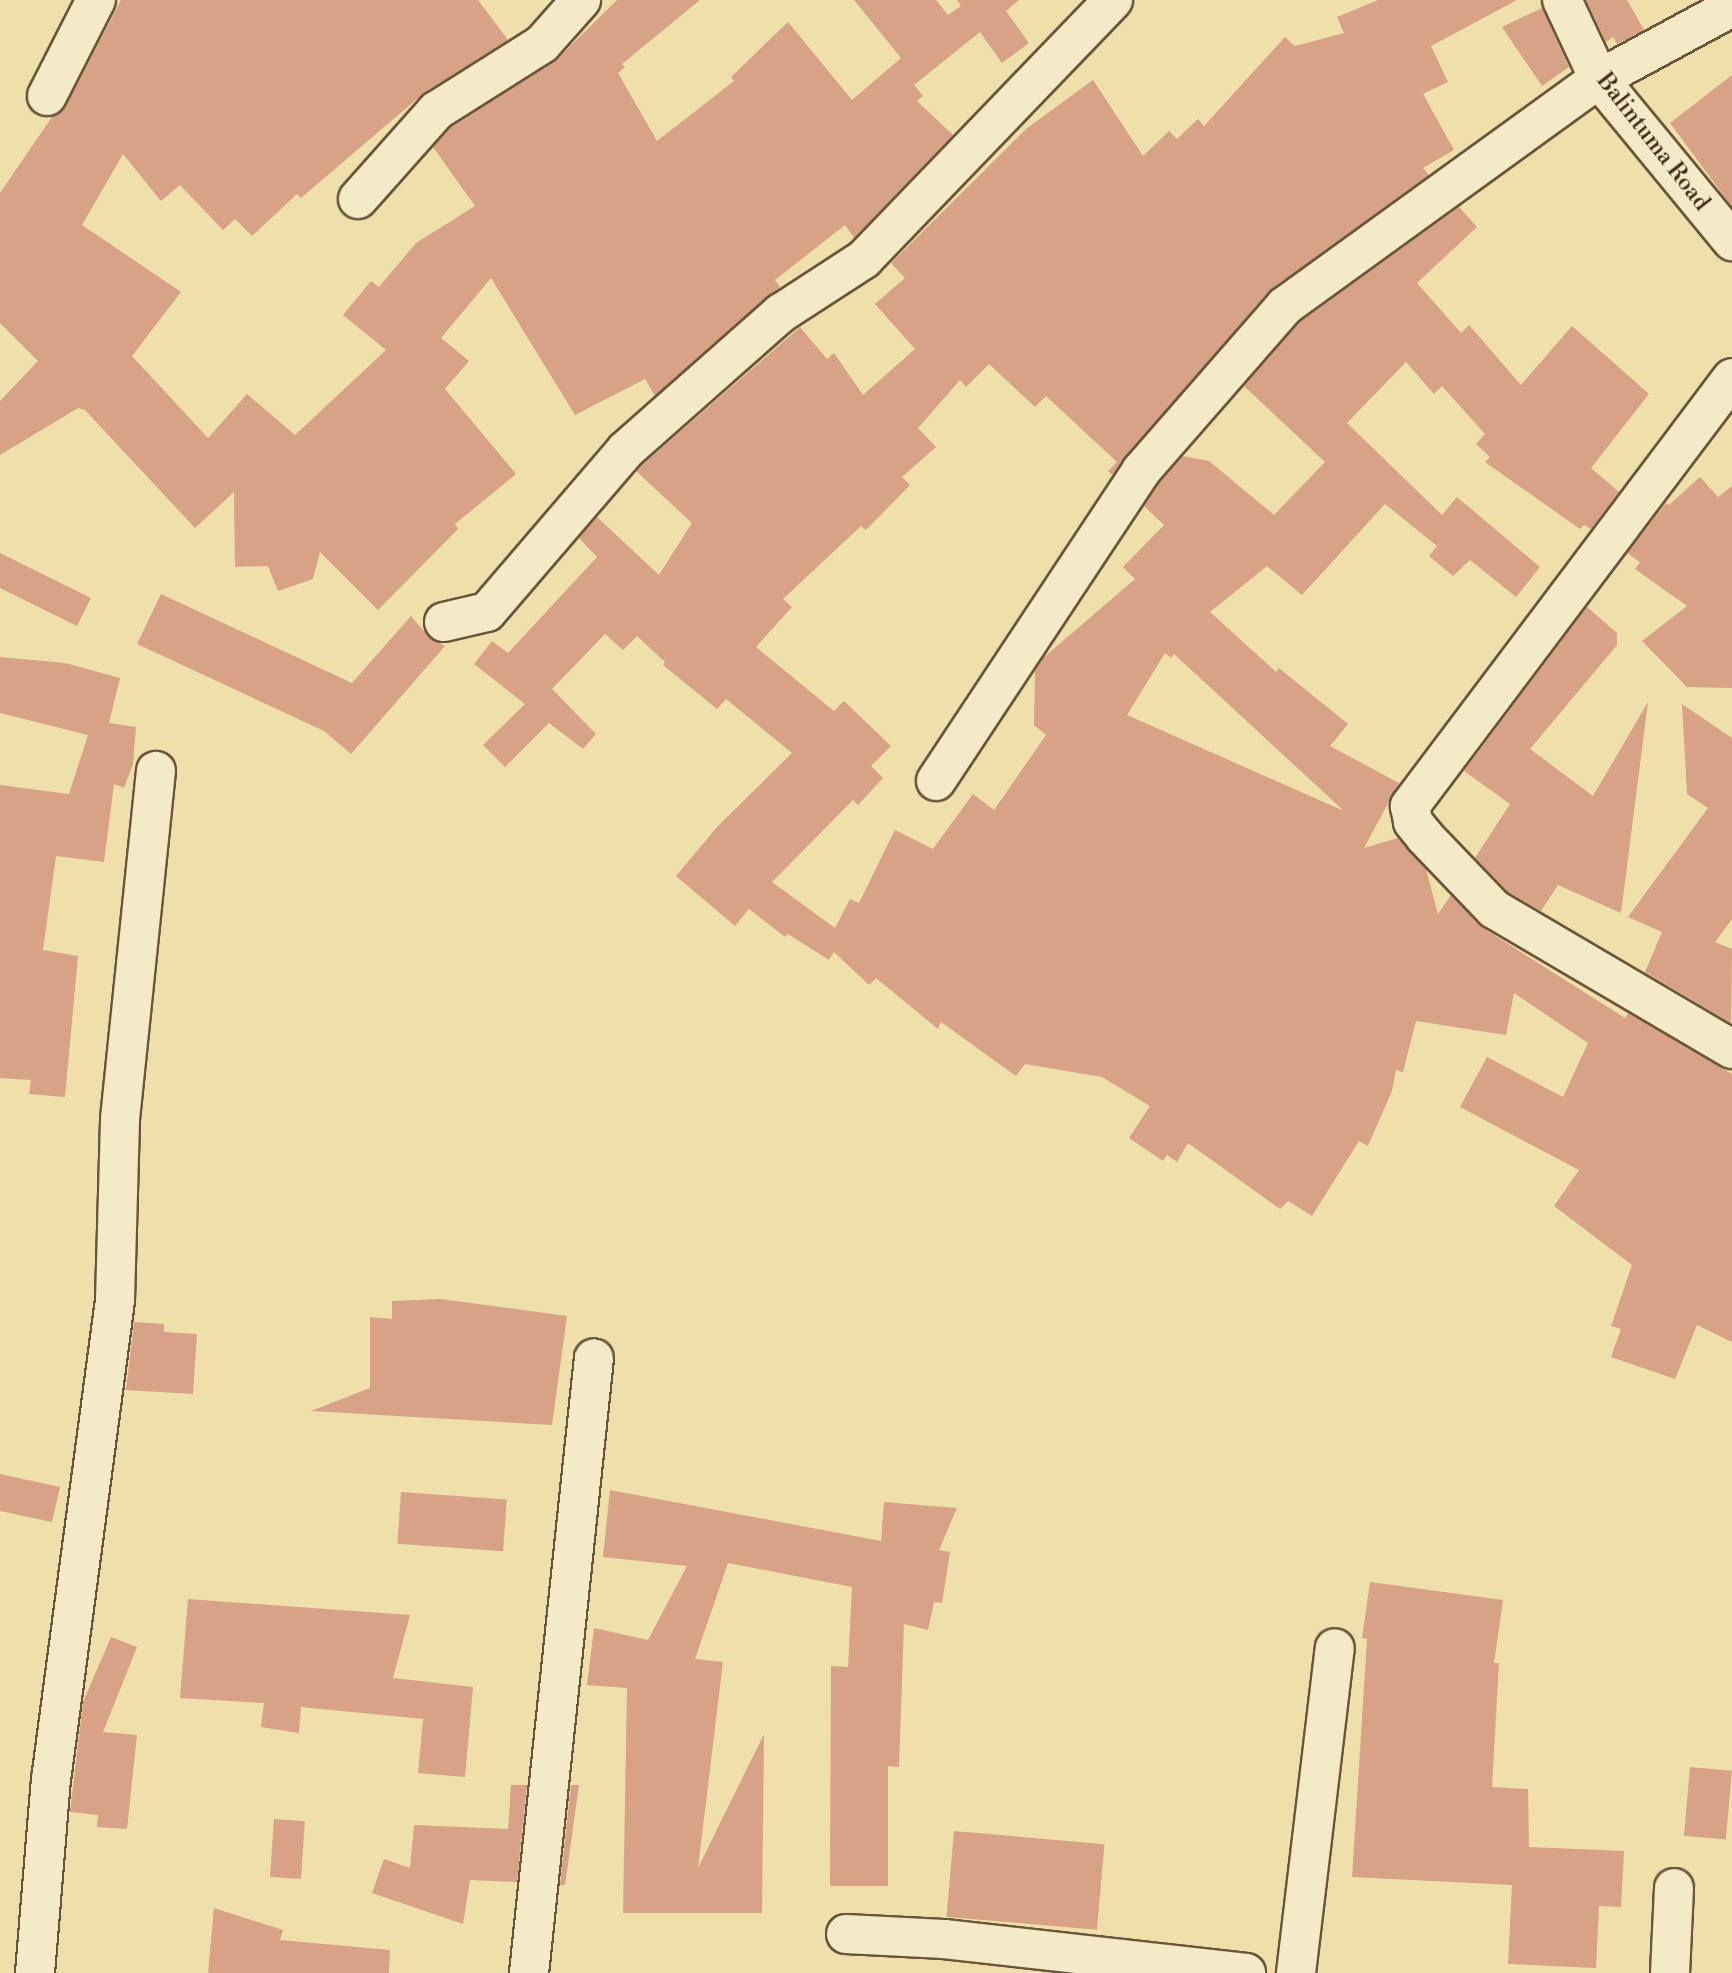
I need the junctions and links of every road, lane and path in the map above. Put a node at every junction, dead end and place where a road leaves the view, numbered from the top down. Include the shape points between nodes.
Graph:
1 (96, 0) edge
2 (582, 0) edge
3 (1113, 0) edge
4 (1562, 0) edge
5 (1732, 7) edge
6 (1599, 79) junction
7 (47, 96) dead end
8 (358, 199) dead end
9 (1732, 242) edge
10 (1732, 378) edge
11 (444, 622) dead end
12 (156, 771) dead end
13 (936, 781) dead end
14 (1732, 1049) edge
15 (594, 1358) dead end
16 (1335, 1648) dead end
17 (1674, 1888) dead end
18 (846, 1934) dead end
19 (35, 1973) edge
20 (529, 1973) edge
21 (1246, 1973) edge
22 (1296, 1973) edge
23 (1670, 1973) edge

1 - 7 street
2 - 8 street via 542,44 436,111
3 - 11 street via 864,259 781,313 626,450 487,612
4 - 6 street, Balintuma Road
5 - 6 street
6 - 9 street, Balintuma Road
6 - 13 street via 1285,306 1141,471
10 - 14 street via 1410,806 1413,822 1425,837 1494,909
12 - 19 street via 120,1119 114,1312 51,1780
15 - 20 street
16 - 22 street
17 - 23 street
18 - 21 street via 958,1940

